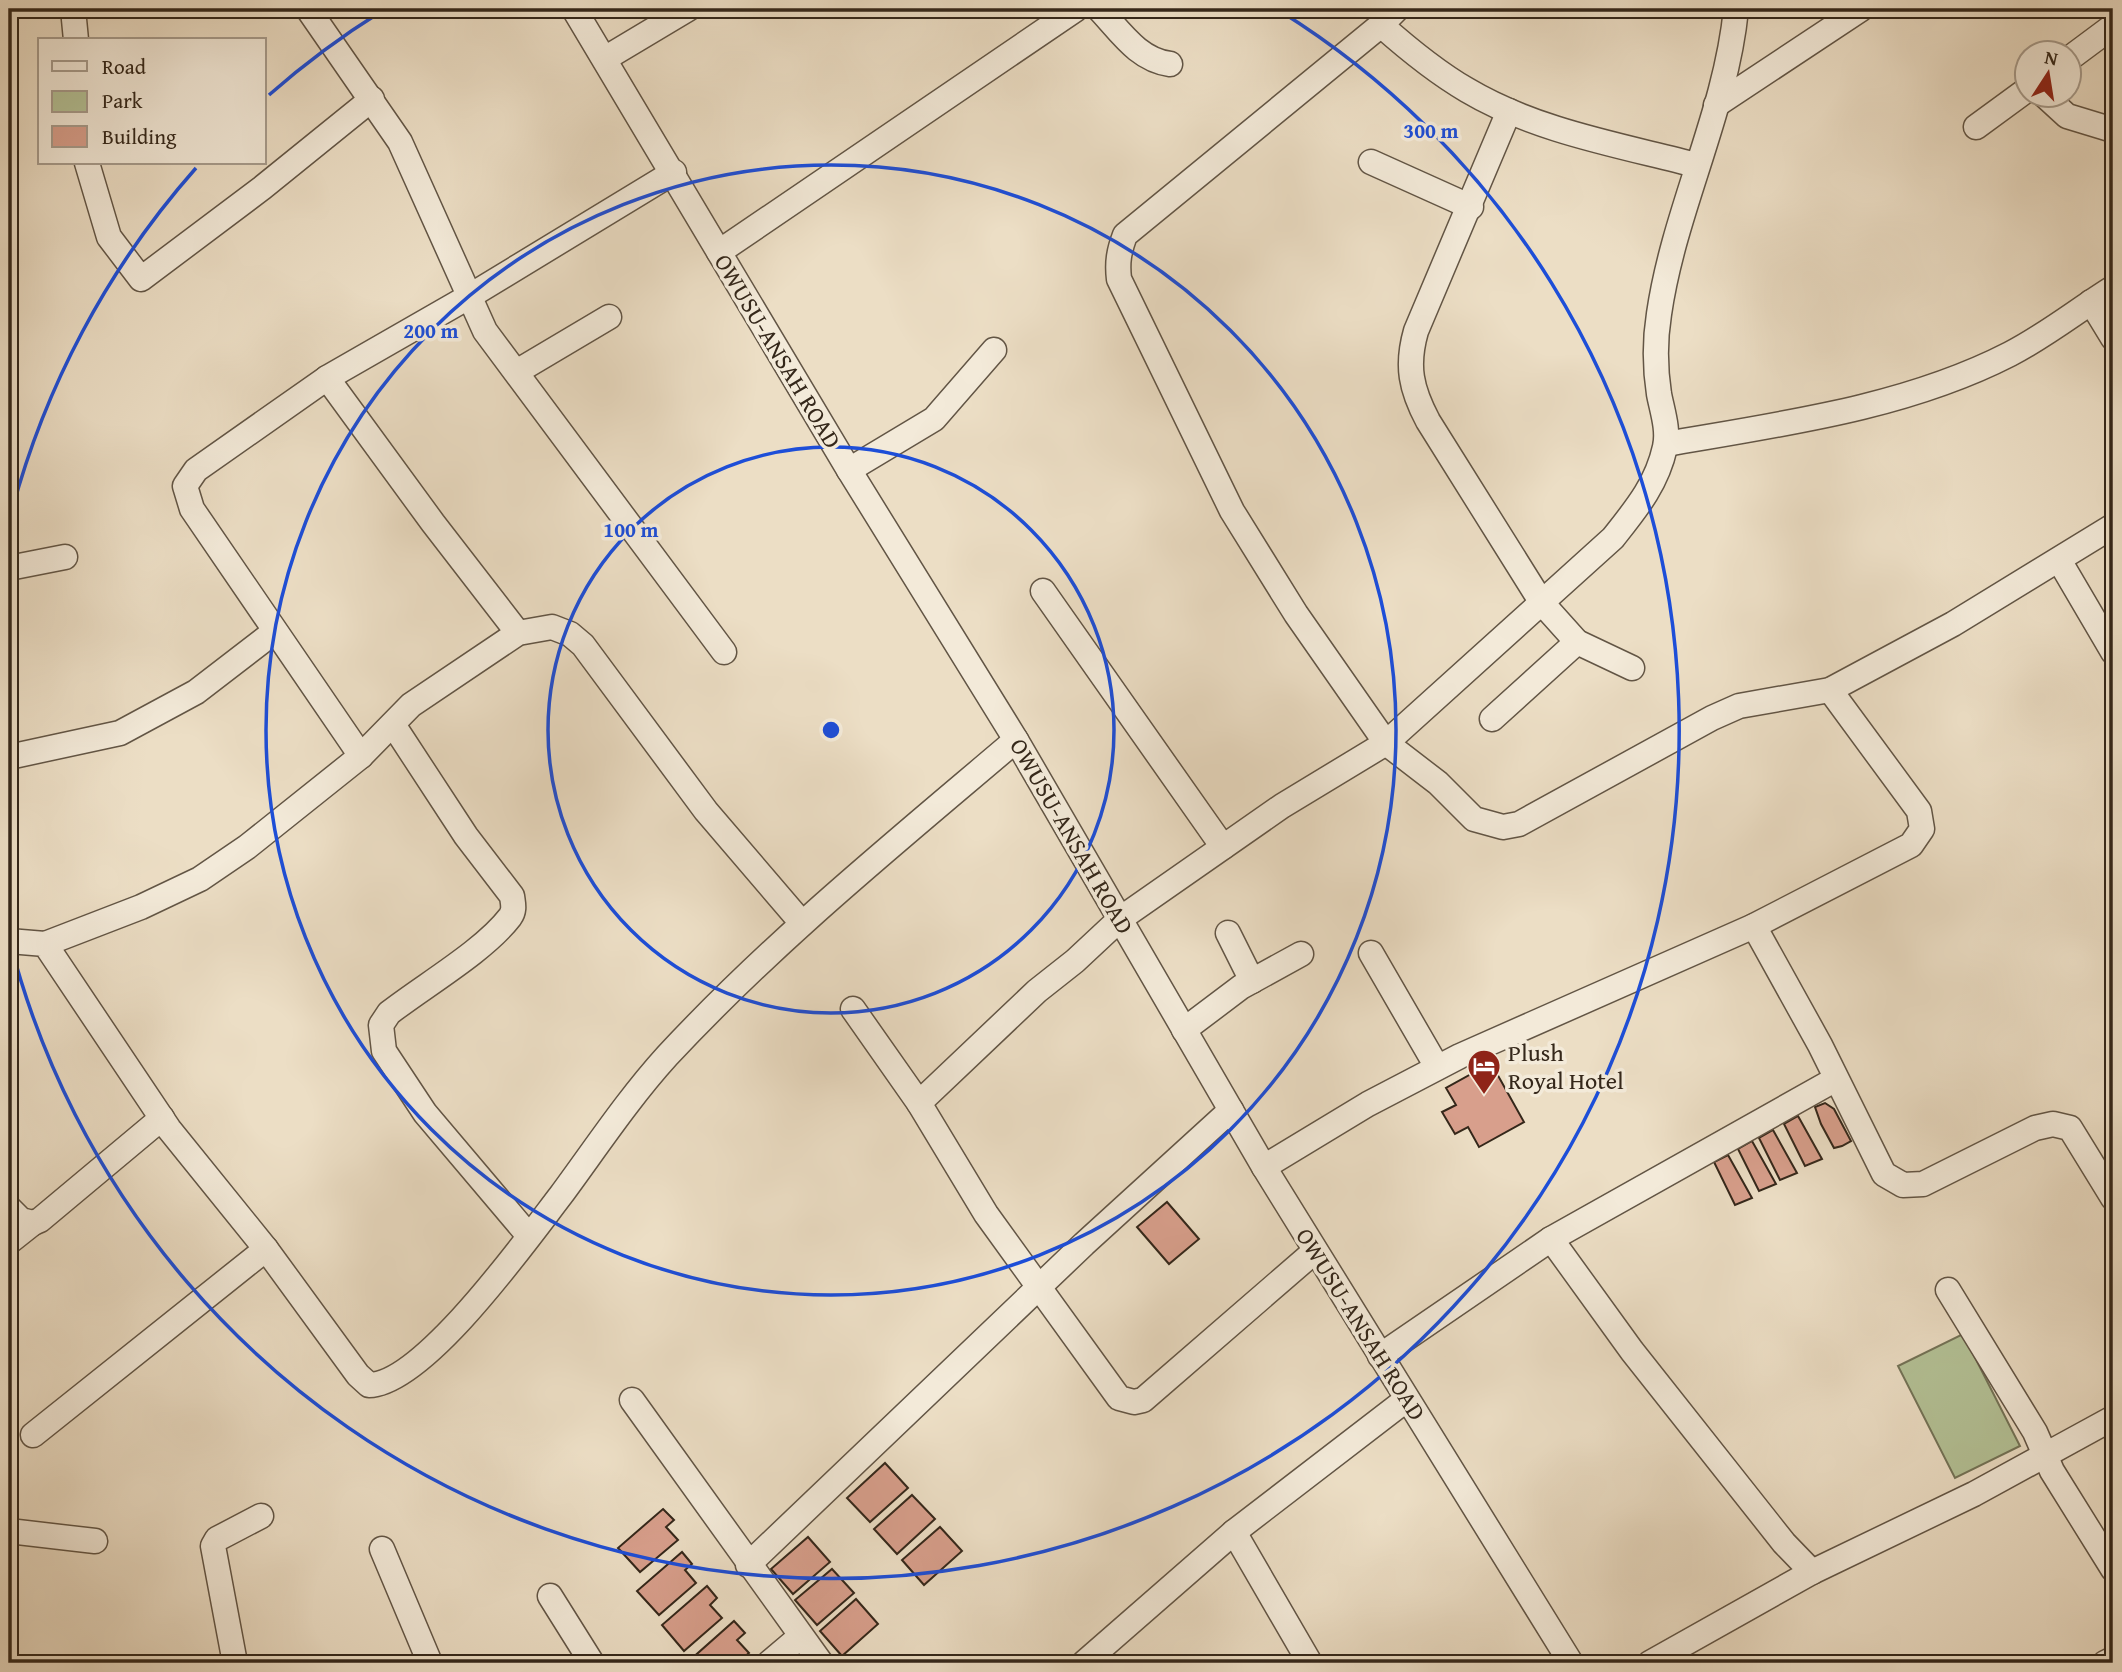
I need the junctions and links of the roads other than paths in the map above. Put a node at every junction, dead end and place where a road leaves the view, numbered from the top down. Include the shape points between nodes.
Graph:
1 (73, 9) edge
2 (308, 9) edge
3 (574, 9) edge
4 (688, 9) edge
5 (1099, 9) edge
6 (1736, 9) edge
7 (1861, 9) edge
8 (1066, 12) edge
9 (1389, 17) edge
10 (2113, 26) edge
11 (76, 38) edge
12 (2084, 48) edge
13 (606, 58) junction
14 (1170, 64) dead end
15 (372, 99) junction
16 (2014, 99) edge
17 (1716, 105) junction
18 (2058, 108) edge
19 (1509, 111) junction
20 (1976, 127) dead end
21 (2113, 130) edge
22 (1371, 162) dead end
23 (87, 164) edge
24 (1696, 165) junction
25 (674, 172) junction
26 (1471, 207) junction
27 (719, 253) junction
28 (2113, 288) edge
29 (470, 296) junction
30 (2091, 302) junction
31 (609, 317) dead end
32 (2113, 338) edge
33 (994, 350) dead end
34 (518, 371) junction
35 (327, 378) junction
36 (1666, 444) junction
37 (849, 470) junction
38 (2113, 526) edge
39 (65, 557) dead end
40 (2059, 560) junction
41 (9, 568) edge
42 (1043, 591) dead end
43 (1542, 603) junction
44 (274, 632) junction
45 (518, 633) junction
46 (1577, 642) junction
47 (724, 652) dead end
48 (2113, 652) edge
49 (1632, 668) dead end
50 (1830, 690) junction
51 (1492, 719) dead end
52 (394, 726) junction
53 (1016, 740) junction
54 (1386, 743) junction
55 (362, 756) junction
56 (9, 757) edge
57 (1223, 846) junction
58 (1119, 919) junction
59 (801, 922) junction
60 (1754, 926) junction
61 (1228, 933) dead end
62 (9, 941) edge
63 (45, 944) junction
64 (1371, 953) dead end
65 (1301, 954) dead end
66 (1252, 981) junction
67 (853, 1009) dead end
68 (1184, 1030) junction
69 (1437, 1068) junction
70 (1836, 1079) junction
71 (919, 1103) junction
72 (1231, 1111) junction
73 (162, 1118) junction
74 (1264, 1167) junction
75 (2112, 1193) edge
76 (9, 1208) edge
77 (33, 1223) junction
78 (529, 1236) junction
79 (1551, 1238) junction
80 (9, 1242) edge
81 (265, 1249) junction
82 (1315, 1251) junction
83 (1038, 1288) junction
84 (1948, 1290) dead end
85 (1380, 1356) junction
86 (1407, 1399) junction
87 (632, 1400) dead end
88 (2113, 1418) edge
89 (33, 1435) dead end
90 (2044, 1455) junction
91 (261, 1516) dead end
92 (9, 1531) edge
93 (1234, 1532) junction
94 (95, 1541) dead end
95 (382, 1549) dead end
96 (748, 1565) junction
97 (2113, 1569) edge
98 (1812, 1572) junction
99 (550, 1596) dead end
100 (801, 1636) junction
101 (2113, 1658) edge
102 (235, 1663) edge
103 (430, 1663) edge
104 (592, 1663) edge
105 (769, 1663) edge
106 (821, 1663) edge
107 (1083, 1663) edge
108 (1310, 1663) edge
109 (1571, 1663) edge
110 (1650, 1663) edge
111 (2105, 1663) edge

1 - 11 street
2 - 15 street
3 - 13 street, OWUSU-ANSAH ROAD
4 - 13 street
5 - 14 street via 1139,52
6 - 17 street
7 - 17 street
8 - 27 street
9 - 19 street via 1413,53 1466,90
9 - 54 street via 1125,235 1117,265 1119,279 1232,511 1296,614
10 - 12 street
13 - 25 street, OWUSU-ANSAH ROAD
15 - 23 street via 141,279 109,237
15 - 29 street via 400,142
16 - 20 street
17 - 24 street
18 - 21 street via 2067,116
19 - 24 street
19 - 26 street
22 - 26 street
24 - 36 street via 1658,316 1657,367
25 - 27 street, OWUSU-ANSAH ROAD
25 - 29 street
26 - 43 street via 1416,331 1409,373 1428,421
27 - 37 street, OWUSU-ANSAH ROAD
28 - 30 street
29 - 34 street via 485,331
29 - 35 street
30 - 32 street
30 - 36 street via 2010,354 1942,383 1825,415
31 - 34 street
33 - 37 street via 934,419
34 - 47 street
35 - 44 street via 196,470 185,486 192,509
35 - 45 street
36 - 43 street via 1641,504 1613,538
37 - 53 street, OWUSU-ANSAH ROAD
38 - 40 street
39 - 41 street
40 - 48 street
40 - 50 street
42 - 57 street
43 - 46 street
43 - 54 street
44 - 55 street
44 - 56 street via 196,692 120,733
45 - 52 street via 411,705
45 - 59 street via 552,627 583,645 706,811
46 - 49 street
46 - 51 street
50 - 54 street via 1739,706 1520,824 1503,827 1474,819 1438,783
50 - 60 street via 1919,811 1922,828 1911,845
52 - 55 street
52 - 78 street via 466,836 512,896 514,907 512,915 480,946 389,1013 381,1025 384,1051 425,1113
53 - 58 street, OWUSU-ANSAH ROAD
53 - 59 street
54 - 57 street
55 - 63 street via 200,879
57 - 58 street
58 - 68 street, OWUSU-ANSAH ROAD
58 - 71 street
59 - 78 street via 665,1059
60 - 69 street
60 - 70 street
61 - 66 street
62 - 63 street
63 - 73 street
64 - 69 street
65 - 66 street
66 - 68 street
67 - 71 street
68 - 72 street, OWUSU-ANSAH ROAD
69 - 74 street
70 - 75 street via 1884,1174 1903,1185 1923,1184 2035,1128 2053,1124 2070,1128
70 - 79 street
71 - 83 street via 986,1214
72 - 74 street, OWUSU-ANSAH ROAD
72 - 83 street
73 - 77 street
73 - 81 street
74 - 82 street, OWUSU-ANSAH ROAD
76 - 77 street via 21,1220
77 - 80 street
78 - 81 street via 467,1313 398,1377 380,1385 369,1385 358,1375
79 - 85 street
79 - 98 street via 1632,1351
81 - 89 street
82 - 83 street via 1143,1400 1135,1402 1119,1398
82 - 85 street, OWUSU-ANSAH ROAD
83 - 96 street
84 - 90 street via 2035,1432
85 - 86 street, OWUSU-ANSAH ROAD
86 - 93 street
86 - 109 street, OWUSU-ANSAH ROAD
87 - 96 street
88 - 90 street
90 - 97 street
90 - 98 street
91 - 102 street via 217,1539 213,1546
92 - 94 street
93 - 107 street
93 - 108 street
95 - 103 street
96 - 100 street
98 - 110 street
99 - 104 street
100 - 105 street
100 - 106 street
101 - 111 street

